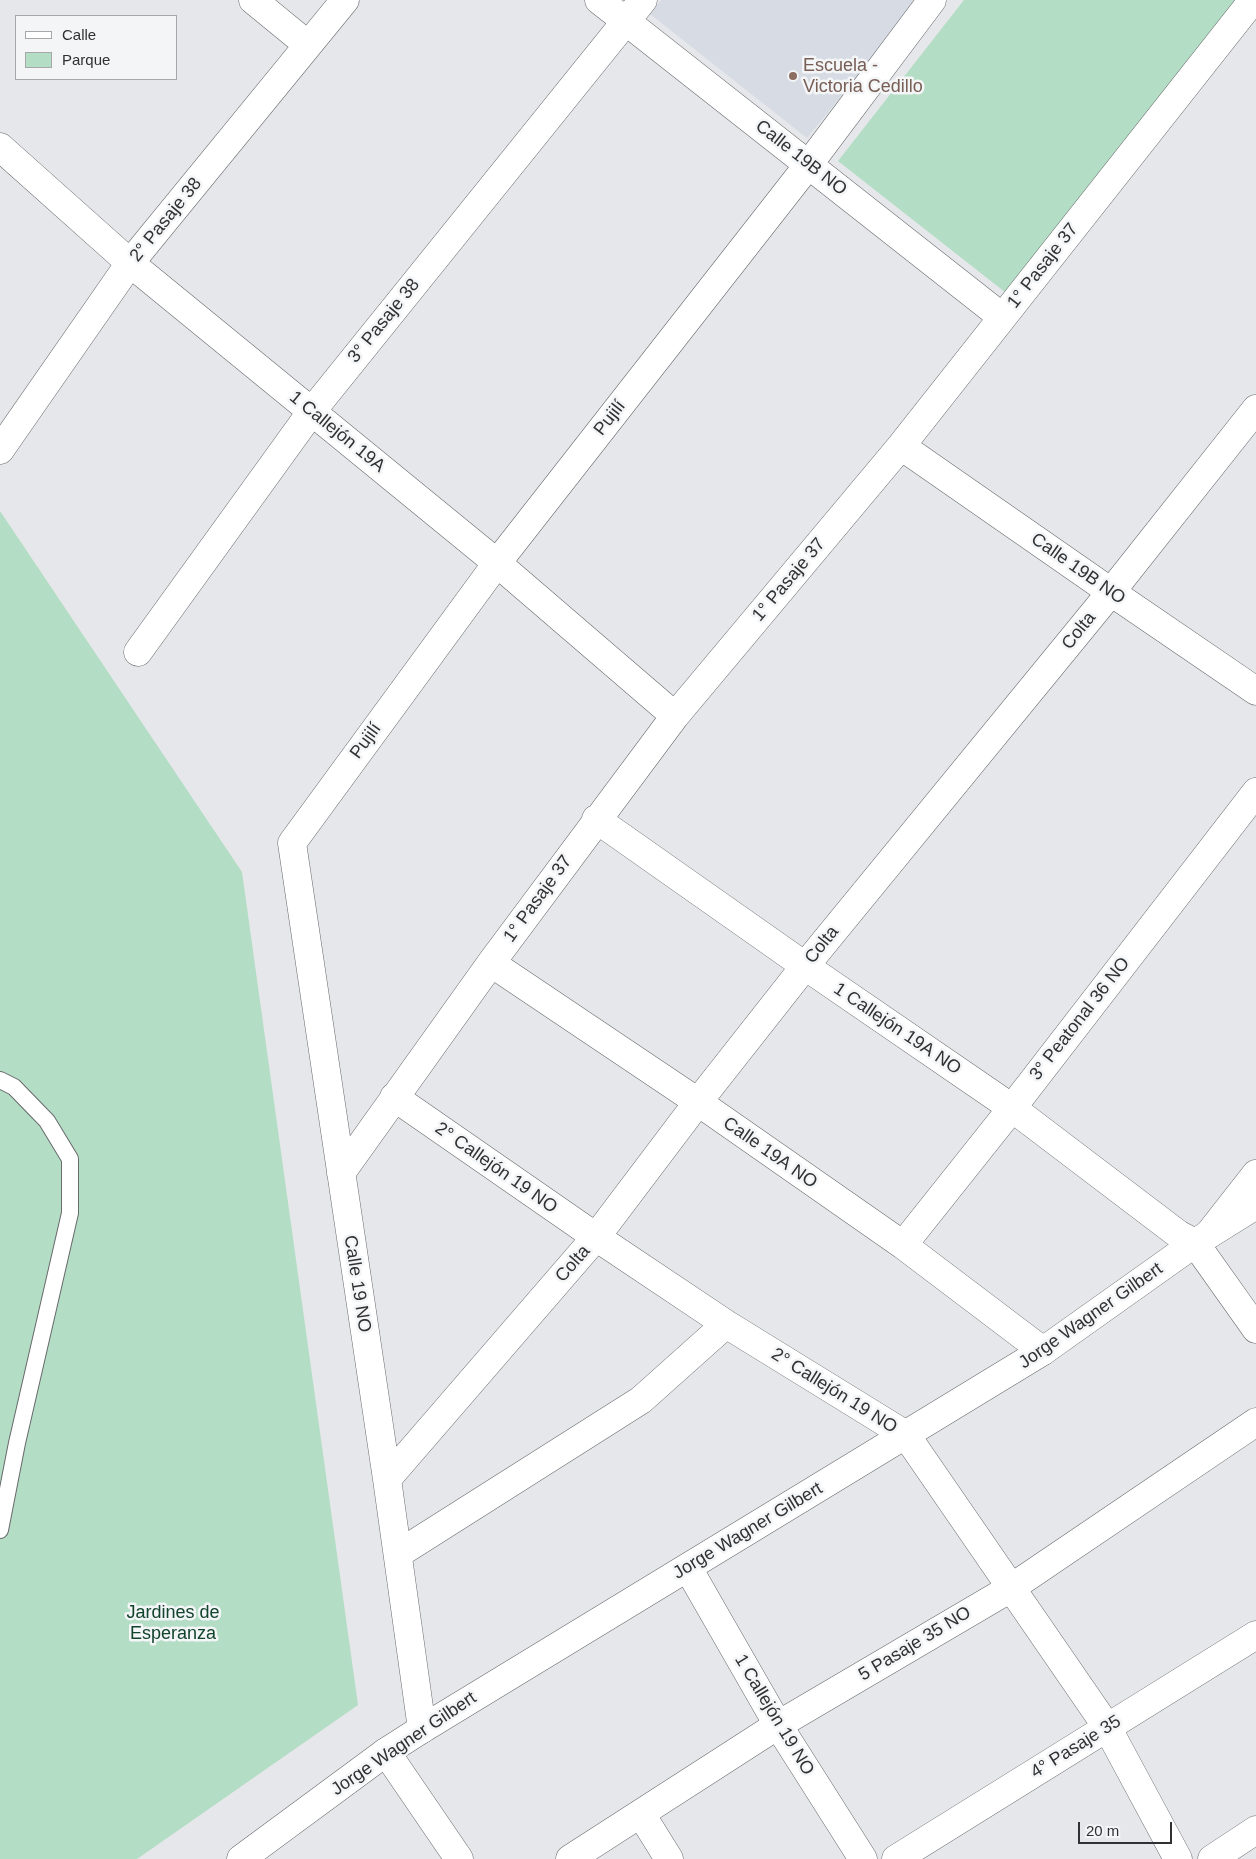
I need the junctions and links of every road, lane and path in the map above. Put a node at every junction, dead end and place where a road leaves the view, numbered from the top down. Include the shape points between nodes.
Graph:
1 (253, 0) edge
2 (345, 0) edge
3 (599, 0) edge
4 (642, 0) edge
5 (932, 0) edge
6 (1250, 15) edge
7 (626, 22) junction
8 (308, 45) junction
9 (0, 147) edge
10 (809, 164) junction
11 (130, 263) junction
12 (1002, 318) junction
13 (1256, 409) edge
14 (312, 411) junction
15 (901, 446) junction
16 (0, 450) edge
17 (497, 563) junction
18 (1111, 592) junction
19 (138, 652) dead end
20 (1256, 691) edge
21 (675, 716) junction
22 (1256, 792) edge
23 (596, 820) junction
24 (294, 839) joint
25 (491, 963) junction
26 (804, 966) junction
27 (0, 1080) edge
28 (394, 1097) junction
29 (698, 1102) junction
30 (1012, 1108) junction
31 (341, 1173) junction
32 (1256, 1174) edge
33 (1256, 1204) edge
34 (596, 1237) junction
35 (1202, 1239) junction
36 (903, 1245) junction
37 (726, 1324) junction
38 (1256, 1329) edge
39 (1043, 1351) junction
40 (1256, 1422) edge
41 (906, 1435) junction
42 (387, 1479) junction
43 (0, 1530) edge
44 (398, 1554) junction
45 (688, 1568) junction
46 (1011, 1588) junction
47 (1256, 1635) edge
48 (778, 1726) junction
49 (1107, 1727) junction
50 (422, 1728) junction
51 (386, 1752) junction
52 (640, 1814) junction
53 (1256, 1830) edge
54 (241, 1859) edge
55 (459, 1859) edge
56 (570, 1859) edge
57 (669, 1859) edge
58 (863, 1859) edge
59 (896, 1859) edge
60 (1178, 1859) edge
61 (1212, 1859) edge

1 - 8 street
2 - 8 street, 2° Pasaje 38
3 - 7 street, Calle 19B NO
4 - 7 street, 3° Pasaje 38
5 - 10 street, Pujilí
6 - 12 street, 1° Pasaje 37
7 - 10 street, Calle 19B NO
7 - 14 street, 3° Pasaje 38
8 - 11 street, 2° Pasaje 38
9 - 11 street, 1 Callejón 19A
10 - 12 street, Calle 19B NO
10 - 17 street, Pujilí
11 - 14 street, 1 Callejón 19A
11 - 16 street, 2° Pasaje 38
12 - 15 street, 1° Pasaje 37
13 - 18 street, Colta
14 - 17 street, 1 Callejón 19A
14 - 19 street, 3° Pasaje 38
15 - 18 street, Calle 19B NO
15 - 21 street, 1° Pasaje 37
17 - 21 street, 1 Callejón 19A
17 - 24 street, Pujilí
18 - 20 street, Calle 19B NO
18 - 26 street, Colta
21 - 23 street, 1° Pasaje 37
22 - 30 street, 3° Peatonal 36 NO
23 - 25 street, 1° Pasaje 37
23 - 26 street, 1 Callejón 19A NO
24 - 31 street, Calle 19 NO via 292,852
25 - 28 street, 1° Pasaje 37
25 - 29 street, Calle 19A NO
26 - 29 street, Colta
26 - 30 street, 1 Callejón 19A NO
27 - 43 lane via 14,1087 47,1121 70,1159 70,1213
28 - 31 street, 1° Pasaje 37
28 - 34 street, 2° Callejón 19 NO
29 - 34 street, Colta
29 - 36 street, Calle 19A NO
30 - 35 street, 1 Callejón 19A NO via 1178,1234
30 - 36 street, 3° Peatonal 36 NO
31 - 42 street, Calle 19 NO
32 - 35 street
33 - 35 street, Jorge Wagner Gilbert
34 - 37 street, 2° Callejón 19 NO
34 - 42 street, Colta
35 - 38 street
35 - 39 street, Jorge Wagner Gilbert
36 - 39 street, Calle 19A NO
37 - 41 street, 2° Callejón 19 NO
37 - 44 street via 641,1400
39 - 41 street, Jorge Wagner Gilbert
40 - 46 street, 5 Pasaje 35 NO
41 - 45 street, Jorge Wagner Gilbert
41 - 46 street, 2° Callejón 19 NO
42 - 44 street, Calle 19 NO
44 - 50 street, Calle 19 NO
45 - 48 street, 1 Callejón 19 NO
45 - 50 street, Jorge Wagner Gilbert
46 - 48 street, 5 Pasaje 35 NO
46 - 49 street, 2° Callejón 19 NO
47 - 49 street, 4° Pasaje 35
48 - 52 street, 5 Pasaje 35 NO
48 - 58 street, 1 Callejón 19 NO
49 - 59 street, 4° Pasaje 35
49 - 60 street, 2° Callejón 19 NO
50 - 51 street, Jorge Wagner Gilbert
51 - 54 street, Jorge Wagner Gilbert
51 - 55 street
52 - 56 street, 5 Pasaje 35 NO
52 - 57 street
53 - 61 street

